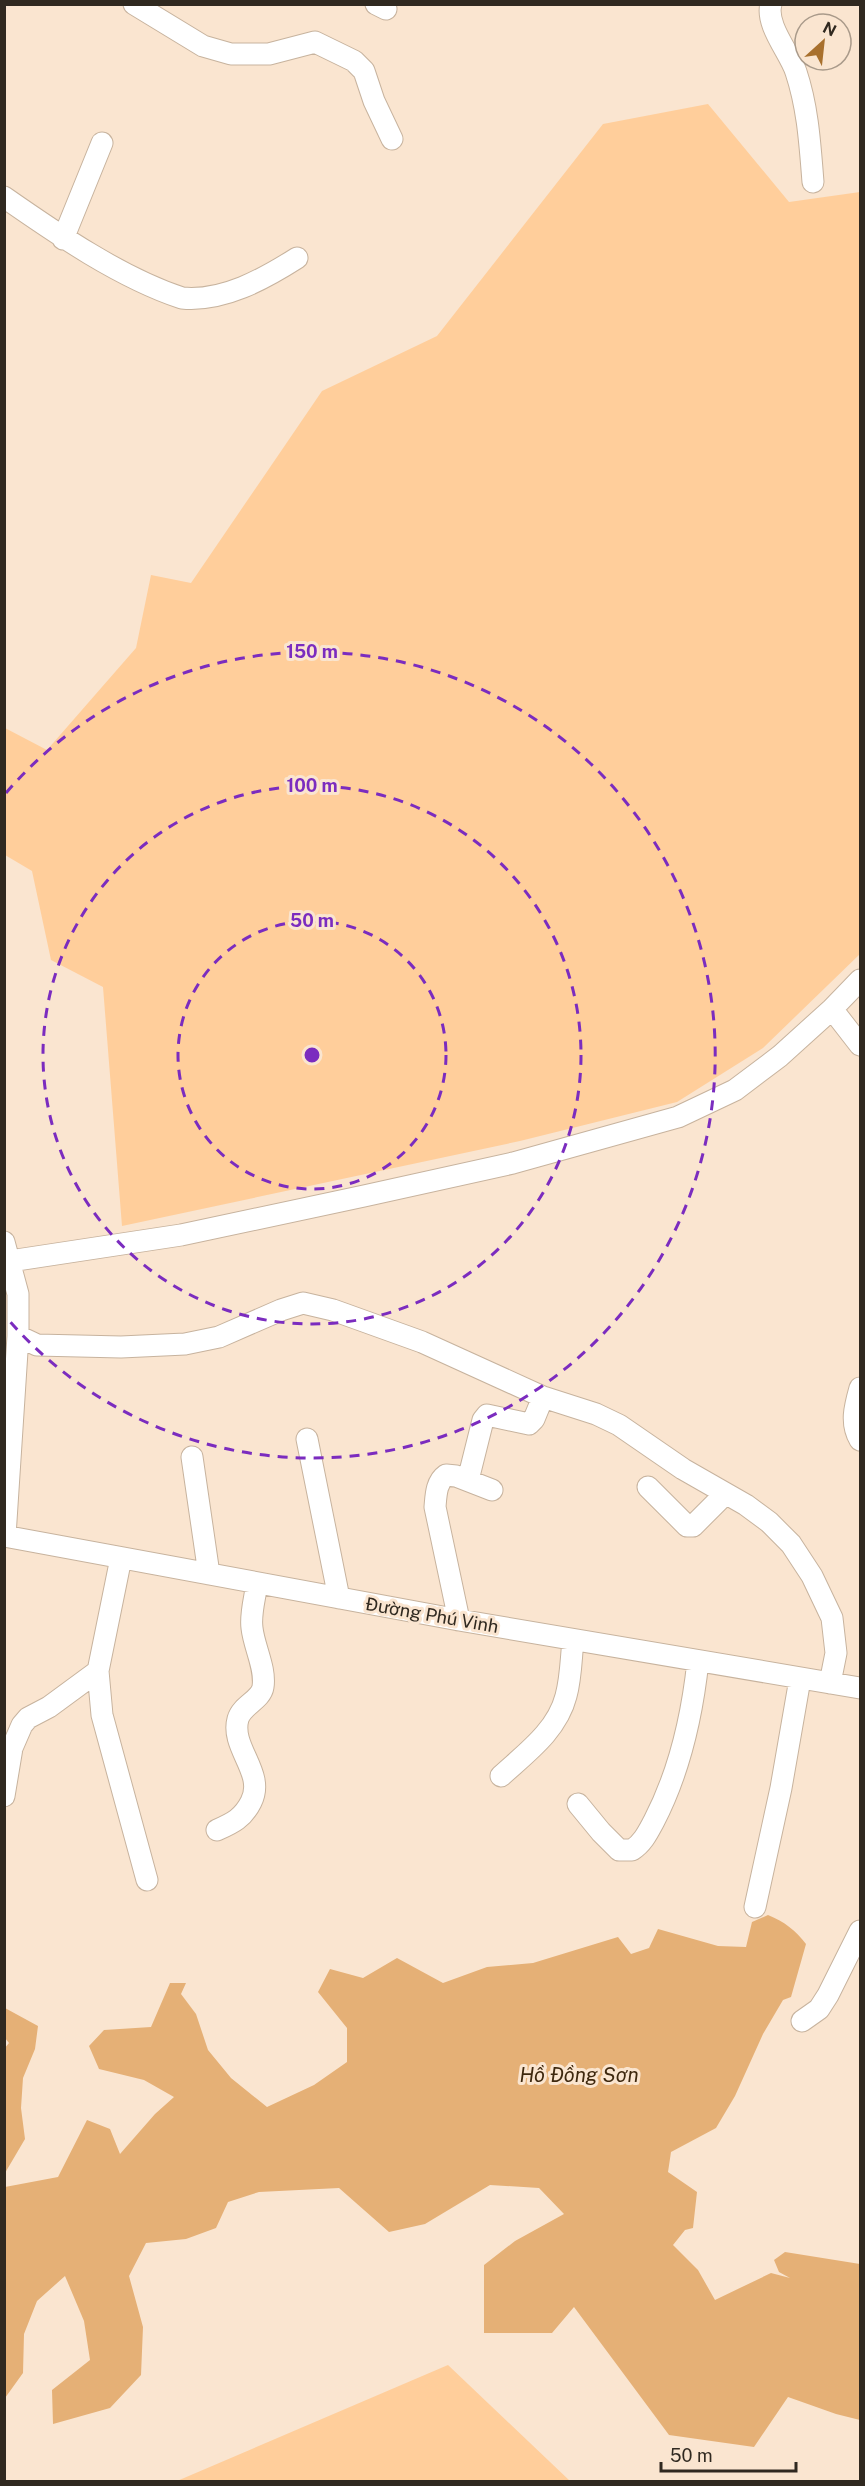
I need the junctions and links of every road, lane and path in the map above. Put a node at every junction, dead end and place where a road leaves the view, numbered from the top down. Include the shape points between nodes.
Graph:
1 (134, 4) edge
2 (771, 4) edge
3 (392, 139) dead end
4 (102, 142) dead end
5 (813, 182) dead end
6 (4, 197) edge
7 (63, 239) junction
8 (297, 258) dead end
9 (861, 980) edge
10 (832, 1009) junction
11 (861, 1045) edge
12 (7, 1251) edge
13 (18, 1336) junction
14 (10, 1385) edge
15 (861, 1388) edge
16 (543, 1397) junction
17 (307, 1439) dead end
18 (861, 1440) edge
19 (192, 1457) dead end
20 (468, 1480) junction
21 (648, 1487) dead end
22 (492, 1490) dead end
23 (725, 1494) junction
24 (5, 1536) edge
25 (121, 1558) junction
26 (209, 1574) junction
27 (257, 1583) junction
28 (339, 1598) junction
29 (459, 1620) junction
30 (573, 1640) junction
31 (698, 1661) junction
32 (98, 1671) junction
33 (800, 1679) junction
34 (830, 1683) junction
35 (861, 1688) edge
36 (501, 1776) dead end
37 (4, 1796) edge
38 (578, 1804) dead end
39 (217, 1830) dead end
40 (147, 1880) dead end
41 (755, 1906) dead end
42 (861, 1931) edge
43 (802, 2020) dead end

1 - 3 street via 176,32 214,50 257,55 315,42 354,61 364,71
2 - 5 street via 770,18 796,71 805,104
4 - 7 street
6 - 7 street
7 - 8 street via 170,294 193,299 263,280
9 - 10 street
10 - 11 street
10 - 12 street via 735,1090 678,1117 513,1163 181,1235
12 - 13 street via 18,1294
13 - 14 street
13 - 16 street via 37,1345 185,1344 219,1337 303,1303 422,1342
14 - 24 street
15 - 18 street via 854,1422
16 - 20 street via 529,1424 495,1415 483,1419
16 - 23 street via 619,1425
17 - 28 street
19 - 26 street
20 - 22 street
20 - 29 street via 443,1477 435,1497
21 - 23 street via 687,1526 693,1526
23 - 34 street via 769,1522 791,1544 812,1576 832,1618 836,1653
24 - 25 street, Đường Phú Vinh
25 - 26 street, Đường Phú Vinh
25 - 32 street
26 - 27 street, Đường Phú Vinh
27 - 28 street, Đường Phú Vinh
27 - 39 street via 252,1626 263,1687 238,1718 237,1737 254,1778 253,1798 245,1814
28 - 29 street, Đường Phú Vinh
29 - 30 street, Đường Phú Vinh
30 - 31 street, Đường Phú Vinh
30 - 36 street via 570,1682 559,1714 542,1738
31 - 33 street, Đường Phú Vinh
31 - 38 street via 691,1716 680,1758 644,1840 632,1850 619,1850
32 - 37 street via 22,1725 12,1748
32 - 40 street via 102,1715
33 - 34 street, Đường Phú Vinh
33 - 41 street
34 - 35 street, Đường Phú Vinh
42 - 43 street via 819,2009

